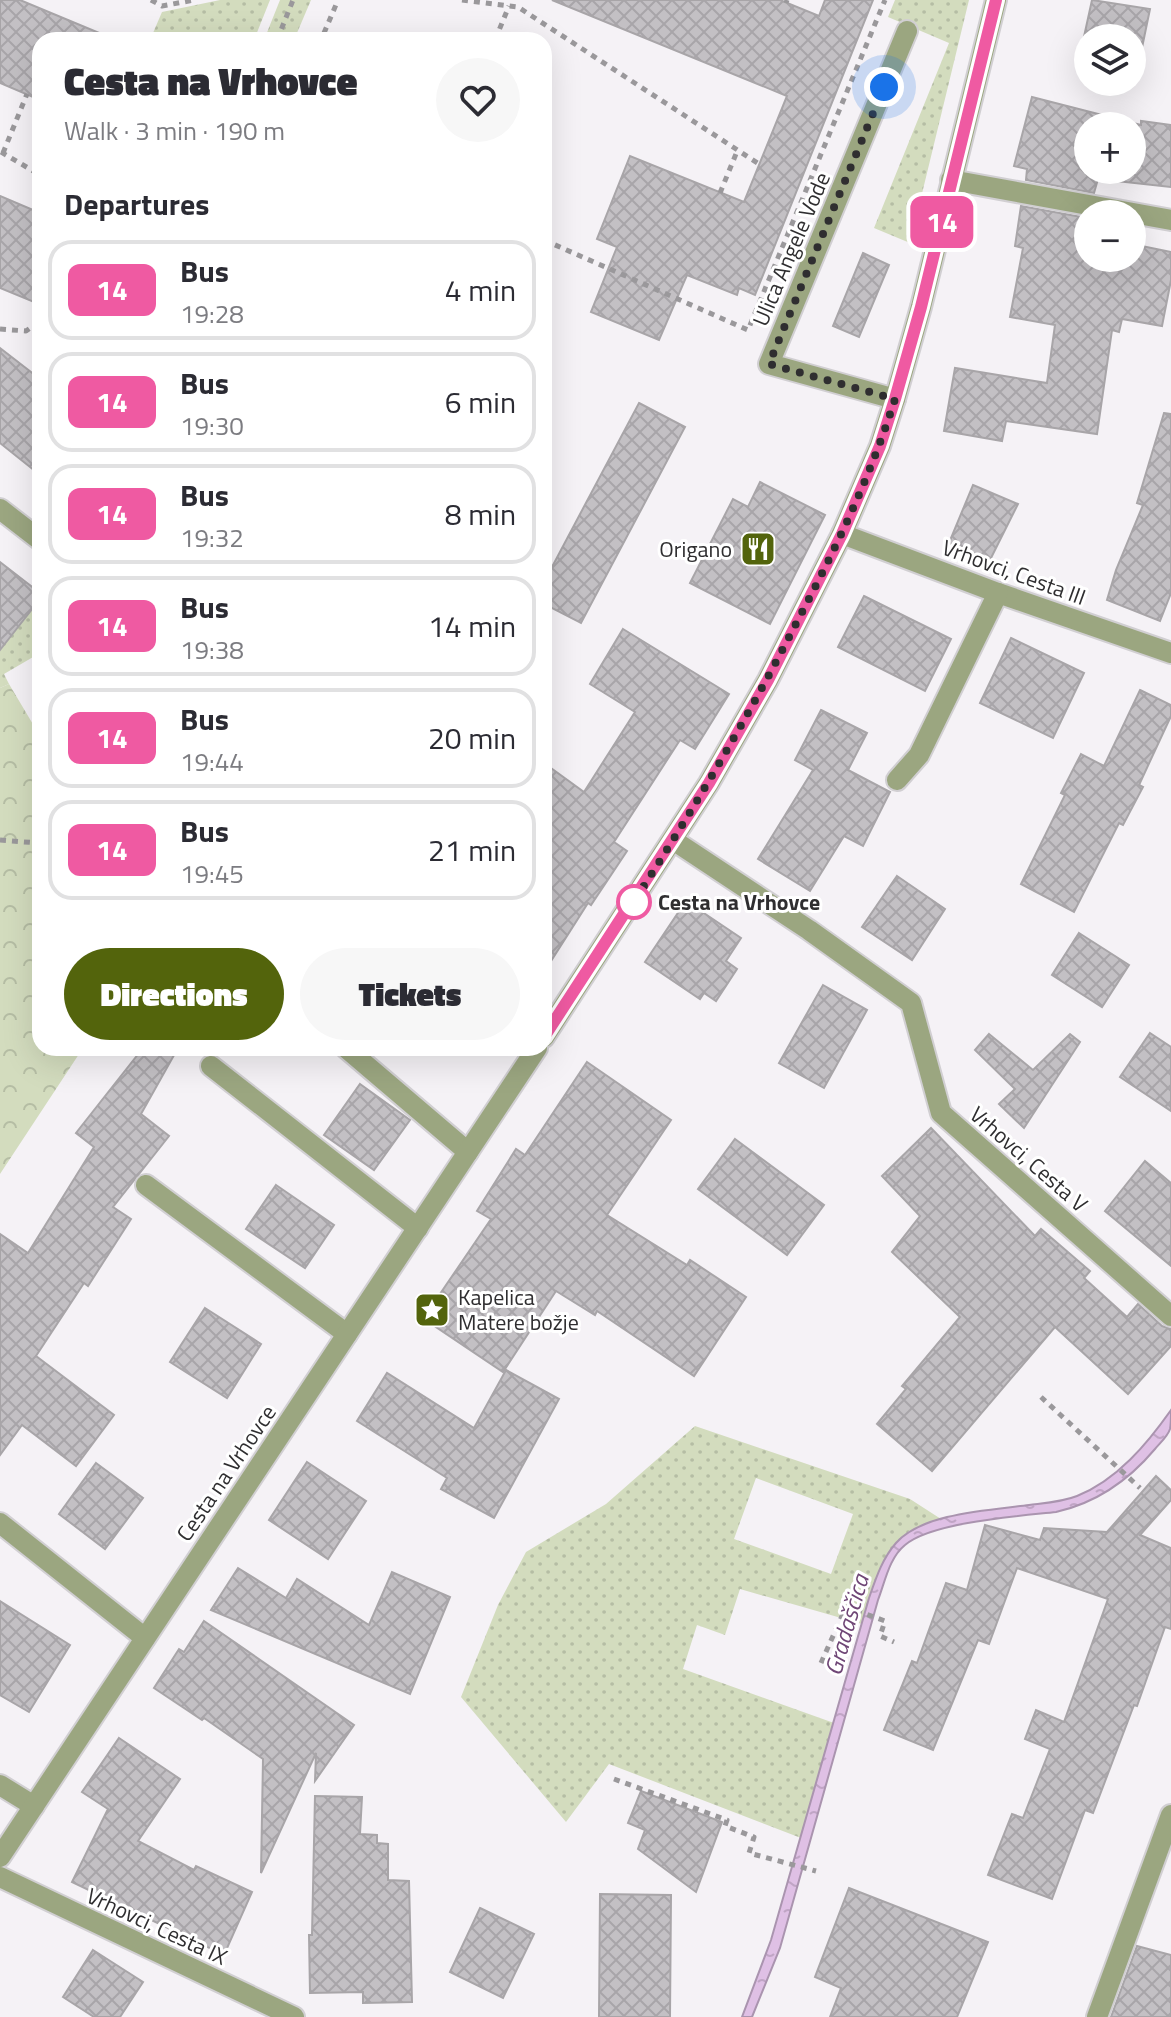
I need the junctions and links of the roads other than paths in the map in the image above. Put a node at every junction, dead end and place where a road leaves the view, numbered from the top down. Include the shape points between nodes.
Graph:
1 (996, 0) edge
2 (907, 31) dead end
3 (951, 180) junction
4 (1171, 220) edge
5 (895, 399) junction
6 (0, 509) edge
7 (32, 534) edge
8 (842, 534) junction
9 (998, 593) junction
10 (1171, 653) edge
11 (897, 780) dead end
12 (673, 840) junction
13 (552, 1025) edge
14 (355, 1056) edge
15 (532, 1056) edge
16 (211, 1066) dead end
17 (468, 1152) junction
18 (146, 1185) dead end
19 (418, 1228) junction
20 (1171, 1316) edge
21 (347, 1334) junction
22 (0, 1523) edge
23 (145, 1638) junction
24 (0, 1785) edge
25 (34, 1806) junction
26 (1171, 1815) edge
27 (0, 1857) edge
28 (0, 1877) edge
29 (294, 2017) edge
30 (1097, 2017) edge

1 - 3 street
2 - 5 street, Ulica Angele Vode via 769,364
3 - 4 street
3 - 5 street
5 - 8 street
6 - 7 street
8 - 9 street, Vrhovci, Cesta III
8 - 12 street via 768,680
9 - 10 street, Vrhovci, Cesta III
9 - 11 street via 919,755
12 - 13 street
12 - 20 street, Vrhovci, Cesta V via 911,1003 941,1113
14 - 17 street
15 - 17 street, Cesta na Vrhovce
16 - 19 street
17 - 19 street, Cesta na Vrhovce
18 - 21 street
19 - 21 street, Cesta na Vrhovce
21 - 23 street, Cesta na Vrhovce
22 - 23 street
23 - 25 street, Cesta na Vrhovce
24 - 25 street
25 - 27 street, Cesta na Vrhovce
26 - 30 street
28 - 29 street, Vrhovci, Cesta IX

